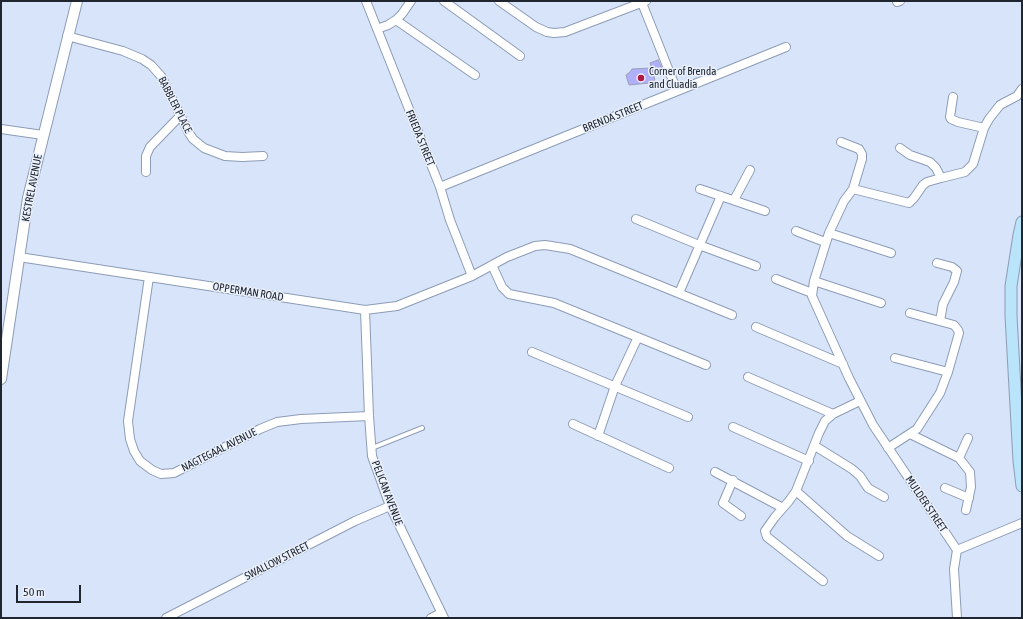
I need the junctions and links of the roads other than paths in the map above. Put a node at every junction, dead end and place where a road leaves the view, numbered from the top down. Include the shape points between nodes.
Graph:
1 (76, 1) edge
2 (366, 1) edge
3 (411, 1) edge
4 (444, 1) edge
5 (499, 1) edge
6 (644, 2) edge
7 (396, 20) junction
8 (377, 29) junction
9 (67, 36) junction
10 (786, 47) dead end
11 (520, 56) dead end
12 (475, 75) dead end
13 (1022, 89) edge
14 (677, 91) junction
15 (953, 97) dead end
16 (181, 116) junction
17 (1, 128) edge
18 (984, 128) junction
19 (43, 135) junction
20 (841, 142) dead end
21 (900, 148) dead end
22 (263, 156) dead end
23 (750, 170) dead end
24 (146, 172) dead end
25 (940, 178) junction
26 (440, 187) junction
27 (700, 189) dead end
28 (852, 189) junction
29 (721, 196) junction
30 (734, 200) junction
31 (765, 211) dead end
32 (636, 219) dead end
33 (1022, 222) edge
34 (796, 231) dead end
35 (829, 233) junction
36 (825, 242) junction
37 (699, 245) junction
38 (891, 253) dead end
39 (20, 257) junction
40 (937, 263) dead end
41 (492, 266) junction
42 (756, 266) dead end
43 (472, 276) junction
44 (149, 277) junction
45 (776, 279) dead end
46 (814, 281) junction
47 (812, 293) junction
48 (679, 294) junction
49 (881, 303) dead end
50 (365, 310) junction
51 (910, 313) dead end
52 (732, 315) dead end
53 (940, 321) junction
54 (756, 327) dead end
55 (638, 337) junction
56 (532, 352) dead end
57 (895, 358) dead end
58 (843, 364) junction
59 (706, 365) dead end
60 (948, 372) junction
61 (748, 377) dead end
62 (1, 379) edge
63 (615, 386) junction
64 (860, 401) junction
65 (833, 414) junction
66 (369, 416) junction
67 (688, 417) dead end
68 (573, 424) dead end
69 (734, 427) dead end
70 (422, 428) dead end
71 (910, 434) junction
72 (598, 436) junction
73 (968, 438) dead end
74 (815, 446) junction
75 (372, 448) junction
76 (888, 448) junction
77 (959, 458) junction
78 (808, 461) junction
79 (669, 468) dead end
80 (715, 472) dead end
81 (733, 480) junction
82 (1022, 486) edge
83 (946, 488) dead end
84 (796, 491) junction
85 (884, 497) dead end
86 (969, 498) junction
87 (390, 506) junction
88 (783, 508) junction
89 (966, 510) dead end
90 (741, 516) dead end
91 (1022, 523) edge
92 (957, 550) junction
93 (879, 556) dead end
94 (823, 581) dead end
95 (443, 615) edge
96 (166, 618) edge
97 (431, 618) edge
98 (957, 618) edge

1 - 9 street, KESTREL AVENUE
2 - 8 street, FRIEDA STREET
3 - 7 street
4 - 11 street
5 - 6 street via 536,27 554,33 565,32
6 - 14 street
7 - 8 street
7 - 12 street
8 - 26 street, FRIEDA STREET
9 - 16 street, BABBLER PLACE via 124,50 151,64 161,76
9 - 19 street, KESTREL AVENUE
10 - 14 street, BRENDA STREET
13 - 18 street via 1017,96 1000,105
14 - 26 street, BRENDA STREET
15 - 18 street via 951,119
16 - 22 street, BABBLER PLACE via 193,139 209,150 224,156
16 - 24 street via 150,147 146,156
17 - 19 street
18 - 25 street via 970,168 960,174
19 - 39 street, KESTREL AVENUE via 28,198
20 - 28 street via 862,151
21 - 25 street via 910,155 930,162
23 - 30 street
25 - 28 street via 923,185 909,203
26 - 43 street, FRIEDA STREET
27 - 29 street
28 - 35 street
29 - 30 street
29 - 37 street
30 - 31 street
32 - 37 street
33 - 82 main road via 1011,286 1011,309
34 - 36 street
35 - 36 street
35 - 38 street
36 - 46 street
37 - 42 street
37 - 48 street
39 - 44 street, OPPERMAN ROAD
39 - 62 street, KESTREL AVENUE
40 - 53 street via 957,271 943,304
41 - 43 street, OPPERMAN ROAD
41 - 48 street, OPPERMAN ROAD via 535,246 553,246 570,250
41 - 55 street via 508,294 554,303
43 - 50 street, OPPERMAN ROAD via 397,306
44 - 50 street, OPPERMAN ROAD
44 - 66 street, NAGTEGAAL AVENUE via 128,421 134,451 140,461 152,470 161,474 174,473 277,422
45 - 47 street
46 - 47 street
46 - 49 street
47 - 58 street, MULDER STREET
48 - 52 street, OPPERMAN ROAD
50 - 66 street, PELICAN AVENUE
51 - 53 street
53 - 60 street via 954,325 958,330
54 - 58 street
55 - 59 street
55 - 63 street
56 - 63 street
57 - 60 street
58 - 64 street, MULDER STREET
60 - 71 street via 940,393
61 - 65 street
63 - 67 street
63 - 72 street
64 - 65 street
64 - 76 street, MULDER STREET
65 - 74 street via 825,421
66 - 75 street, PELICAN AVENUE
68 - 72 street
69 - 78 street
70 - 75 lane
71 - 76 street
71 - 77 street
72 - 79 street
73 - 77 street
74 - 78 street
74 - 85 street via 852,469 868,488
75 - 87 street, PELICAN AVENUE via 372,456
76 - 92 street, MULDER STREET
77 - 86 street via 972,476
78 - 84 street
80 - 81 street
81 - 88 street
81 - 90 street via 723,503
83 - 86 street
84 - 88 street
84 - 93 street via 848,536
86 - 89 street
87 - 95 street, PELICAN AVENUE
87 - 96 street, SWALLOW STREET via 355,521
88 - 94 street via 766,529 765,534
91 - 92 street
92 - 98 street via 954,569
95 - 97 street

